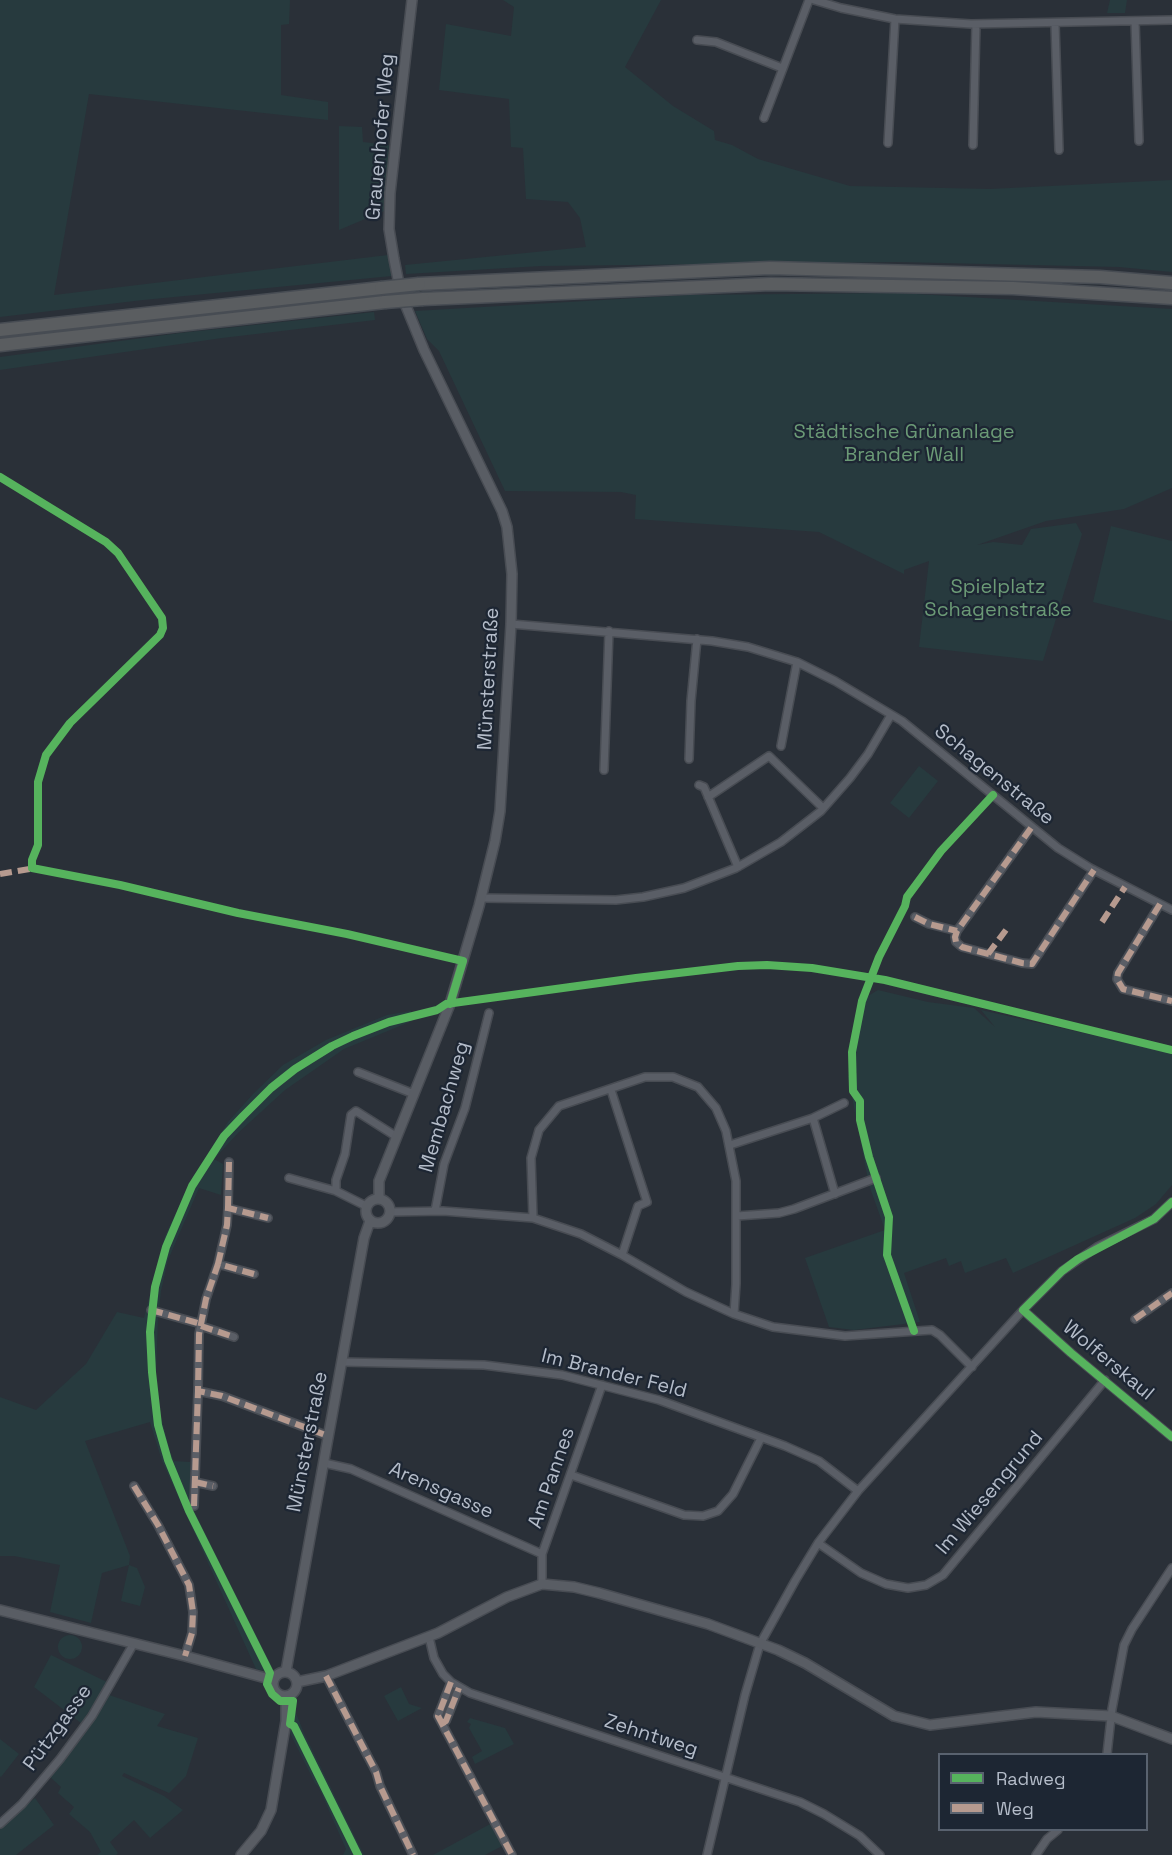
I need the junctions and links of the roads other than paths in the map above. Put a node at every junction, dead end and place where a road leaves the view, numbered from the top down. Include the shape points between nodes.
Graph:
1 (412, 0) edge
2 (809, 0) edge
3 (814, 0) edge
4 (895, 19) junction
5 (1172, 20) edge
6 (1135, 21) junction
7 (976, 24) junction
8 (1055, 24) junction
9 (697, 40) dead end
10 (782, 68) junction
11 (764, 118) dead end
12 (1139, 141) dead end
13 (888, 143) dead end
14 (974, 145) dead end
15 (1059, 150) dead end
16 (397, 276) joint
17 (1172, 283) edge
18 (1172, 298) edge
19 (0, 330) edge
20 (0, 345) edge
21 (511, 624) junction
22 (609, 631) junction
23 (697, 639) junction
24 (797, 662) junction
25 (891, 715) junction
26 (781, 746) dead end
27 (689, 759) dead end
28 (604, 770) dead end
29 (699, 785) dead end
30 (708, 797) junction
31 (823, 808) junction
32 (1031, 828) junction
33 (738, 867) junction
34 (1094, 870) junction
35 (481, 898) junction
36 (1160, 904) junction
37 (1172, 910) edge
38 (915, 917) dead end
39 (957, 931) junction
40 (1172, 1002) edge
41 (489, 1012) dead end
42 (358, 1072) dead end
43 (611, 1090) junction
44 (414, 1094) junction
45 (844, 1103) dead end
46 (813, 1118) junction
47 (397, 1137) junction
48 (730, 1145) junction
49 (229, 1162) dead end
50 (289, 1178) dead end
51 (876, 1178) dead end
52 (336, 1191) junction
53 (835, 1194) junction
54 (379, 1198) junction
55 (1172, 1202) edge
56 (366, 1206) junction
57 (228, 1208) junction
58 (435, 1211) junction
59 (390, 1212) junction
60 (737, 1216) junction
61 (268, 1218) dead end
62 (533, 1218) junction
63 (370, 1221) junction
64 (622, 1255) junction
65 (218, 1263) junction
66 (254, 1274) dead end
67 (1172, 1293) edge
68 (151, 1310) dead end
69 (1023, 1310) junction
70 (734, 1314) junction
71 (1135, 1319) dead end
72 (201, 1325) junction
73 (234, 1337) dead end
74 (342, 1362) junction
75 (972, 1367) junction
76 (1105, 1380) junction
77 (602, 1385) junction
78 (198, 1391) junction
79 (328, 1436) junction
80 (1172, 1437) edge
81 (761, 1438) junction
82 (324, 1463) junction
83 (572, 1475) junction
84 (195, 1482) junction
85 (134, 1486) dead end
86 (213, 1486) dead end
87 (858, 1491) junction
88 (194, 1506) dead end
89 (818, 1543) junction
90 (542, 1554) junction
91 (1172, 1568) edge
92 (542, 1584) junction
93 (0, 1610) edge
94 (429, 1637) junction
95 (134, 1643) junction
96 (760, 1644) junction
97 (185, 1656) junction
98 (286, 1671) junction
99 (326, 1676) junction
100 (273, 1680) junction
101 (297, 1682) junction
102 (451, 1682) junction
103 (459, 1688) junction
104 (286, 1696) junction
105 (1111, 1716) junction
106 (442, 1724) junction
107 (1172, 1739) edge
108 (1107, 1753) edge
109 (725, 1778) junction
110 (0, 1824) edge
111 (1057, 1831) edge
112 (241, 1855) edge
113 (413, 1855) edge
114 (512, 1855) edge
115 (707, 1855) edge
116 (880, 1855) edge
117 (1036, 1855) edge

1 - 16 street, Grauenhofer Weg via 390,193 390,229
2 - 10 street
3 - 4 street
4 - 7 street
4 - 13 street
5 - 6 street
6 - 8 street
6 - 12 street
7 - 8 street
7 - 14 street
8 - 15 street
9 - 10 street via 716,42
10 - 11 street
16 - 21 street, Münsterstraße via 423,350 502,510 510,553
17 - 19 highway, bridge via 1100,277 770,268 419,284
18 - 20 highway, bridge via 1013,288 771,284 385,302
21 - 22 street, Schagenstraße
21 - 35 street, Münsterstraße via 500,811
22 - 23 street, Schagenstraße
22 - 28 street
23 - 24 street, Schagenstraße
23 - 27 street
24 - 25 street, Schagenstraße
24 - 26 street
25 - 31 street via 868,754
25 - 32 street, Schagenstraße via 933,745
29 - 30 street
30 - 31 street via 769,756
30 - 33 street
31 - 33 street via 781,842
32 - 34 street, Schagenstraße
32 - 39 street
33 - 35 street via 688,887 643,897
34 - 36 street, Schagenstraße
34 - 39 street via 1032,964 962,947 956,942
35 - 44 street, Münsterstraße via 450,1004
36 - 37 street, Schagenstraße
36 - 40 street via 1117,979 1127,990
38 - 39 street
41 - 58 street, Membachweg via 465,1108 444,1164
42 - 44 street
43 - 48 street via 645,1077 674,1077 698,1087 716,1108
43 - 62 street via 559,1106 539,1130 531,1158
43 - 64 street via 647,1202 638,1206
44 - 47 street, Münsterstraße
45 - 46 street
46 - 48 street
46 - 53 street
47 - 52 street via 356,1111 351,1115
47 - 54 street, Münsterstraße via 379,1181
48 - 60 street
49 - 57 street
50 - 52 street
51 - 53 street
52 - 56 street
53 - 60 street via 780,1213
54 - 56 street
54 - 59 street via 388,1204
55 - 69 street via 1154,1219 1078,1259
56 - 63 street
57 - 61 street
57 - 65 street
58 - 59 street
58 - 62 street
59 - 63 street via 384,1222
60 - 70 street
62 - 64 street via 581,1234
63 - 74 street, Münsterstraße
64 - 70 street
65 - 66 street
65 - 72 street
67 - 71 street
68 - 72 street
69 - 75 street
69 - 76 street, Wolferskaul
70 - 75 street via 773,1327 845,1336 932,1330
72 - 73 street
72 - 78 street
74 - 77 street, Im Brander Feld via 484,1365 553,1373
74 - 79 street, Münsterstraße
75 - 87 street
76 - 80 street, Wolferskaul
76 - 89 street, Im Wiesengrund via 943,1575 926,1585 908,1588 886,1584 861,1573
77 - 81 street, Im Brander Feld via 659,1400
77 - 83 street, Am Pannes
78 - 79 street via 222,1396
78 - 84 street
79 - 82 street, Münsterstraße
81 - 83 street via 733,1494 718,1511 704,1516 684,1515
81 - 87 street, Im Brander Feld via 819,1461
82 - 90 street, Arensgasse via 351,1469
82 - 98 street, Münsterstraße
83 - 90 street, Am Pannes
84 - 86 street
84 - 88 street
85 - 97 street via 189,1585 192,1634
87 - 89 street
89 - 96 street
90 - 92 street, Am Pannes
91 - 105 street via 1124,1645
92 - 94 street via 507,1597
92 - 96 street via 574,1587 637,1603 708,1623
93 - 95 street
94 - 99 street
94 - 102 street, Zehntweg via 438,1666
95 - 97 street
95 - 110 street, Pützgasse via 92,1716 22,1804
96 - 105 street via 806,1663 894,1716 930,1725 1036,1712
96 - 109 street
97 - 100 street
98 - 100 street
98 - 101 street via 294,1674
99 - 101 street
99 - 113 street via 376,1772
100 - 104 street via 275,1691
101 - 104 street via 295,1692
102 - 103 street, Zehntweg
102 - 106 street via 438,1716
103 - 106 street
103 - 109 street, Zehntweg
104 - 112 street via 272,1810
105 - 107 street
105 - 108 street
106 - 114 street
109 - 115 street
109 - 116 street, Zehntweg via 820,1812 860,1836
111 - 117 street

